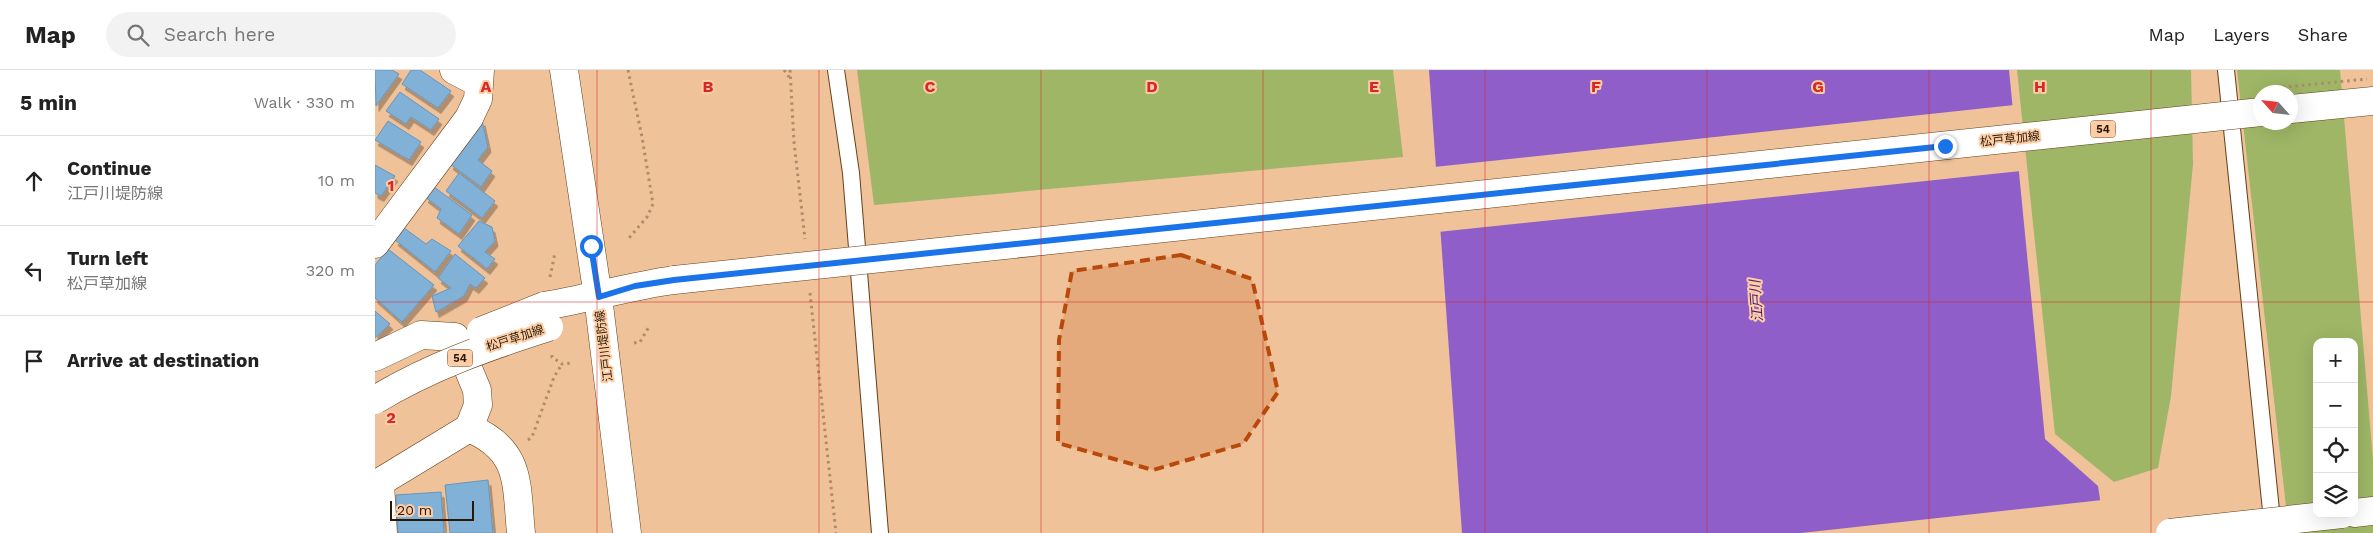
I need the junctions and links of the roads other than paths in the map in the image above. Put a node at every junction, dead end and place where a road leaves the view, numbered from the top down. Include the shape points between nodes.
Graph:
1 (454, 70) edge
2 (564, 70) edge
3 (836, 70) edge
4 (2226, 70) edge
5 (480, 77) edge
6 (2367, 101) edge
7 (2298, 108) edge
8 (2253, 113) edge
9 (375, 244) edge
10 (599, 297) junction
11 (548, 316) junction
12 (375, 357) edge
13 (375, 378) edge
14 (375, 400) edge
15 (469, 428) junction
16 (377, 484) edge
17 (2373, 511) edge
18 (2358, 513) edge
19 (2313, 517) edge
20 (383, 533) edge
21 (521, 533) edge
22 (627, 533) edge
23 (880, 533) edge
24 (2170, 533) edge
25 (2273, 533) edge

1 - 5 main road
2 - 10 main road, 江戸川堤防線
3 - 23 lane via 851,172
4 - 25 lane
5 - 9 main road via 478,99 469,118
6 - 7 main road
8 - 10 main road, 松戸草加線 / 54, bridge via 674,280 635,286
10 - 11 main road, 松戸草加線 / 54
10 - 22 main road, 江戸川堤防線
11 - 13 main road, 松戸草加線 / 54, bridge via 467,337
11 - 14 main road, 松戸草加線 / 54, bridge
12 - 15 main road via 421,335 455,337 477,390 478,405
15 - 16 main road
15 - 21 main road via 499,444 508,457 515,476
16 - 20 main road
17 - 18 main road
19 - 24 main road, bridge

